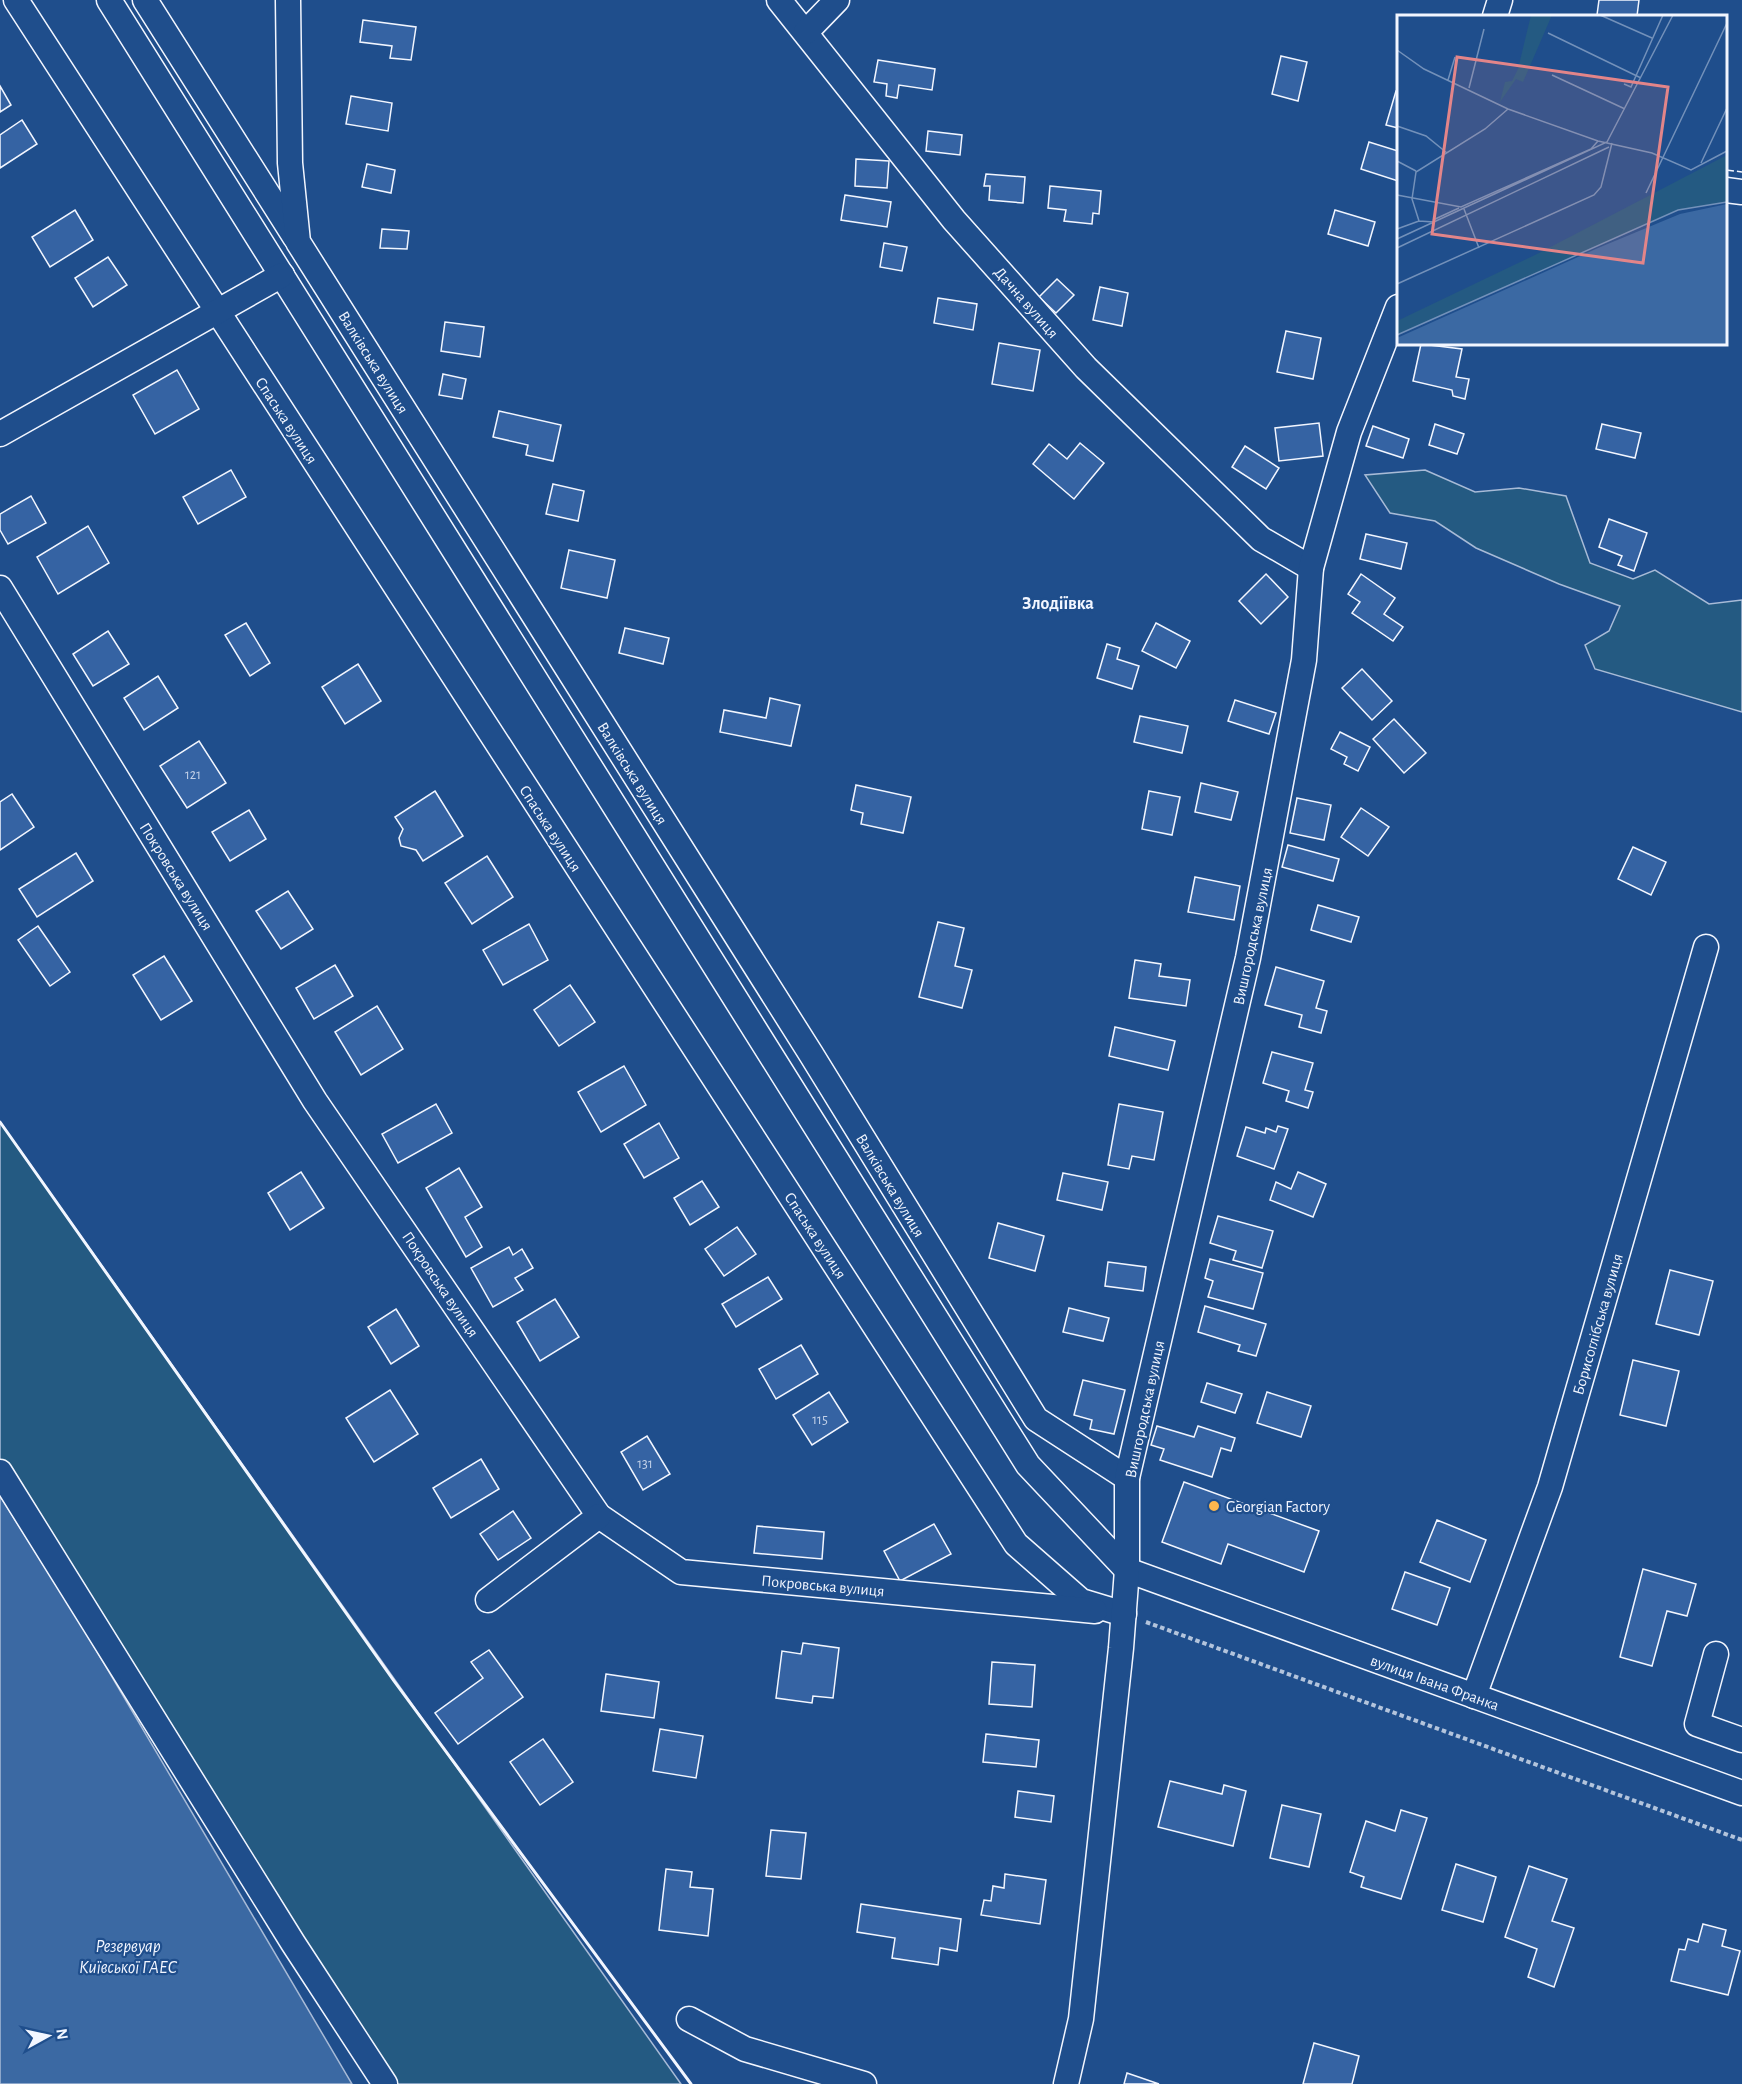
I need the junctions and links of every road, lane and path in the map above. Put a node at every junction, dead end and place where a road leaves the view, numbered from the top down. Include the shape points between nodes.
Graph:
1 (16, 0) edge
2 (145, 0) edge
3 (288, 0) edge
4 (779, 0) edge
5 (837, 0) edge
6 (1500, 0) edge
7 (113, 1) edge
8 (1495, 15) edge
9 (806, 32) junction
10 (1727, 190) edge
11 (1742, 192) edge
12 (298, 242) junction
13 (282, 275) junction
14 (1397, 310) edge
15 (217, 313) junction
16 (0, 434) edge
17 (1311, 568) junction
18 (0, 588) edge
19 (585, 696) junction
20 (557, 714) junction
21 (1706, 947) dead end
22 (949, 1280) junction
23 (924, 1296) junction
24 (0, 1472) edge
25 (1127, 1478) junction
26 (599, 1516) junction
27 (1127, 1570) junction
28 (489, 1600) dead end
29 (1124, 1614) junction
30 (1716, 1654) dead end
31 (1474, 1696) junction
32 (1742, 1740) edge
33 (1742, 1793) edge
34 (1742, 1840) edge
35 (689, 2019) dead end
36 (385, 2084) edge
37 (864, 2084) edge
38 (1066, 2084) edge

1 - 15 street, Спаська вулиця
2 - 12 street
3 - 12 street, Валківська вулиця via 290,164
4 - 9 street, Дачна вулиця
5 - 9 street
6 - 8 street
7 - 13 street
9 - 17 street, Дачна вулиця via 954,220 1086,368 1261,538
10 - 11 street
12 - 19 street, Валківська вулиця
13 - 15 street
13 - 20 street
14 - 17 street, Вишгородська вулиця via 1349,432
15 - 16 street
15 - 29 street, Спаська вулиця via 1016,1544 1081,1601
17 - 25 street, Вишгородська вулиця via 1304,660 1248,958
18 - 26 street, Покровська вулиця via 315,1101
19 - 20 street
19 - 22 street, Валківська вулиця
20 - 23 street
21 - 31 street, Борисоглібська вулиця via 1550,1487
22 - 23 street
22 - 25 street, Валківська вулиця via 1036,1419
23 - 27 street via 1028,1465
24 - 36 street
25 - 27 street, Вишгородська вулиця
26 - 28 street
26 - 29 street, Покровська вулиця via 681,1572
27 - 29 street, Вишгородська вулиця
27 - 31 street, вулиця Івана Франка
29 - 34 path
29 - 38 street, Вишгородська вулиця via 1081,2019
30 - 32 street via 1697,1724
31 - 33 street, вулиця Івана Франка
35 - 37 street via 745,2049

